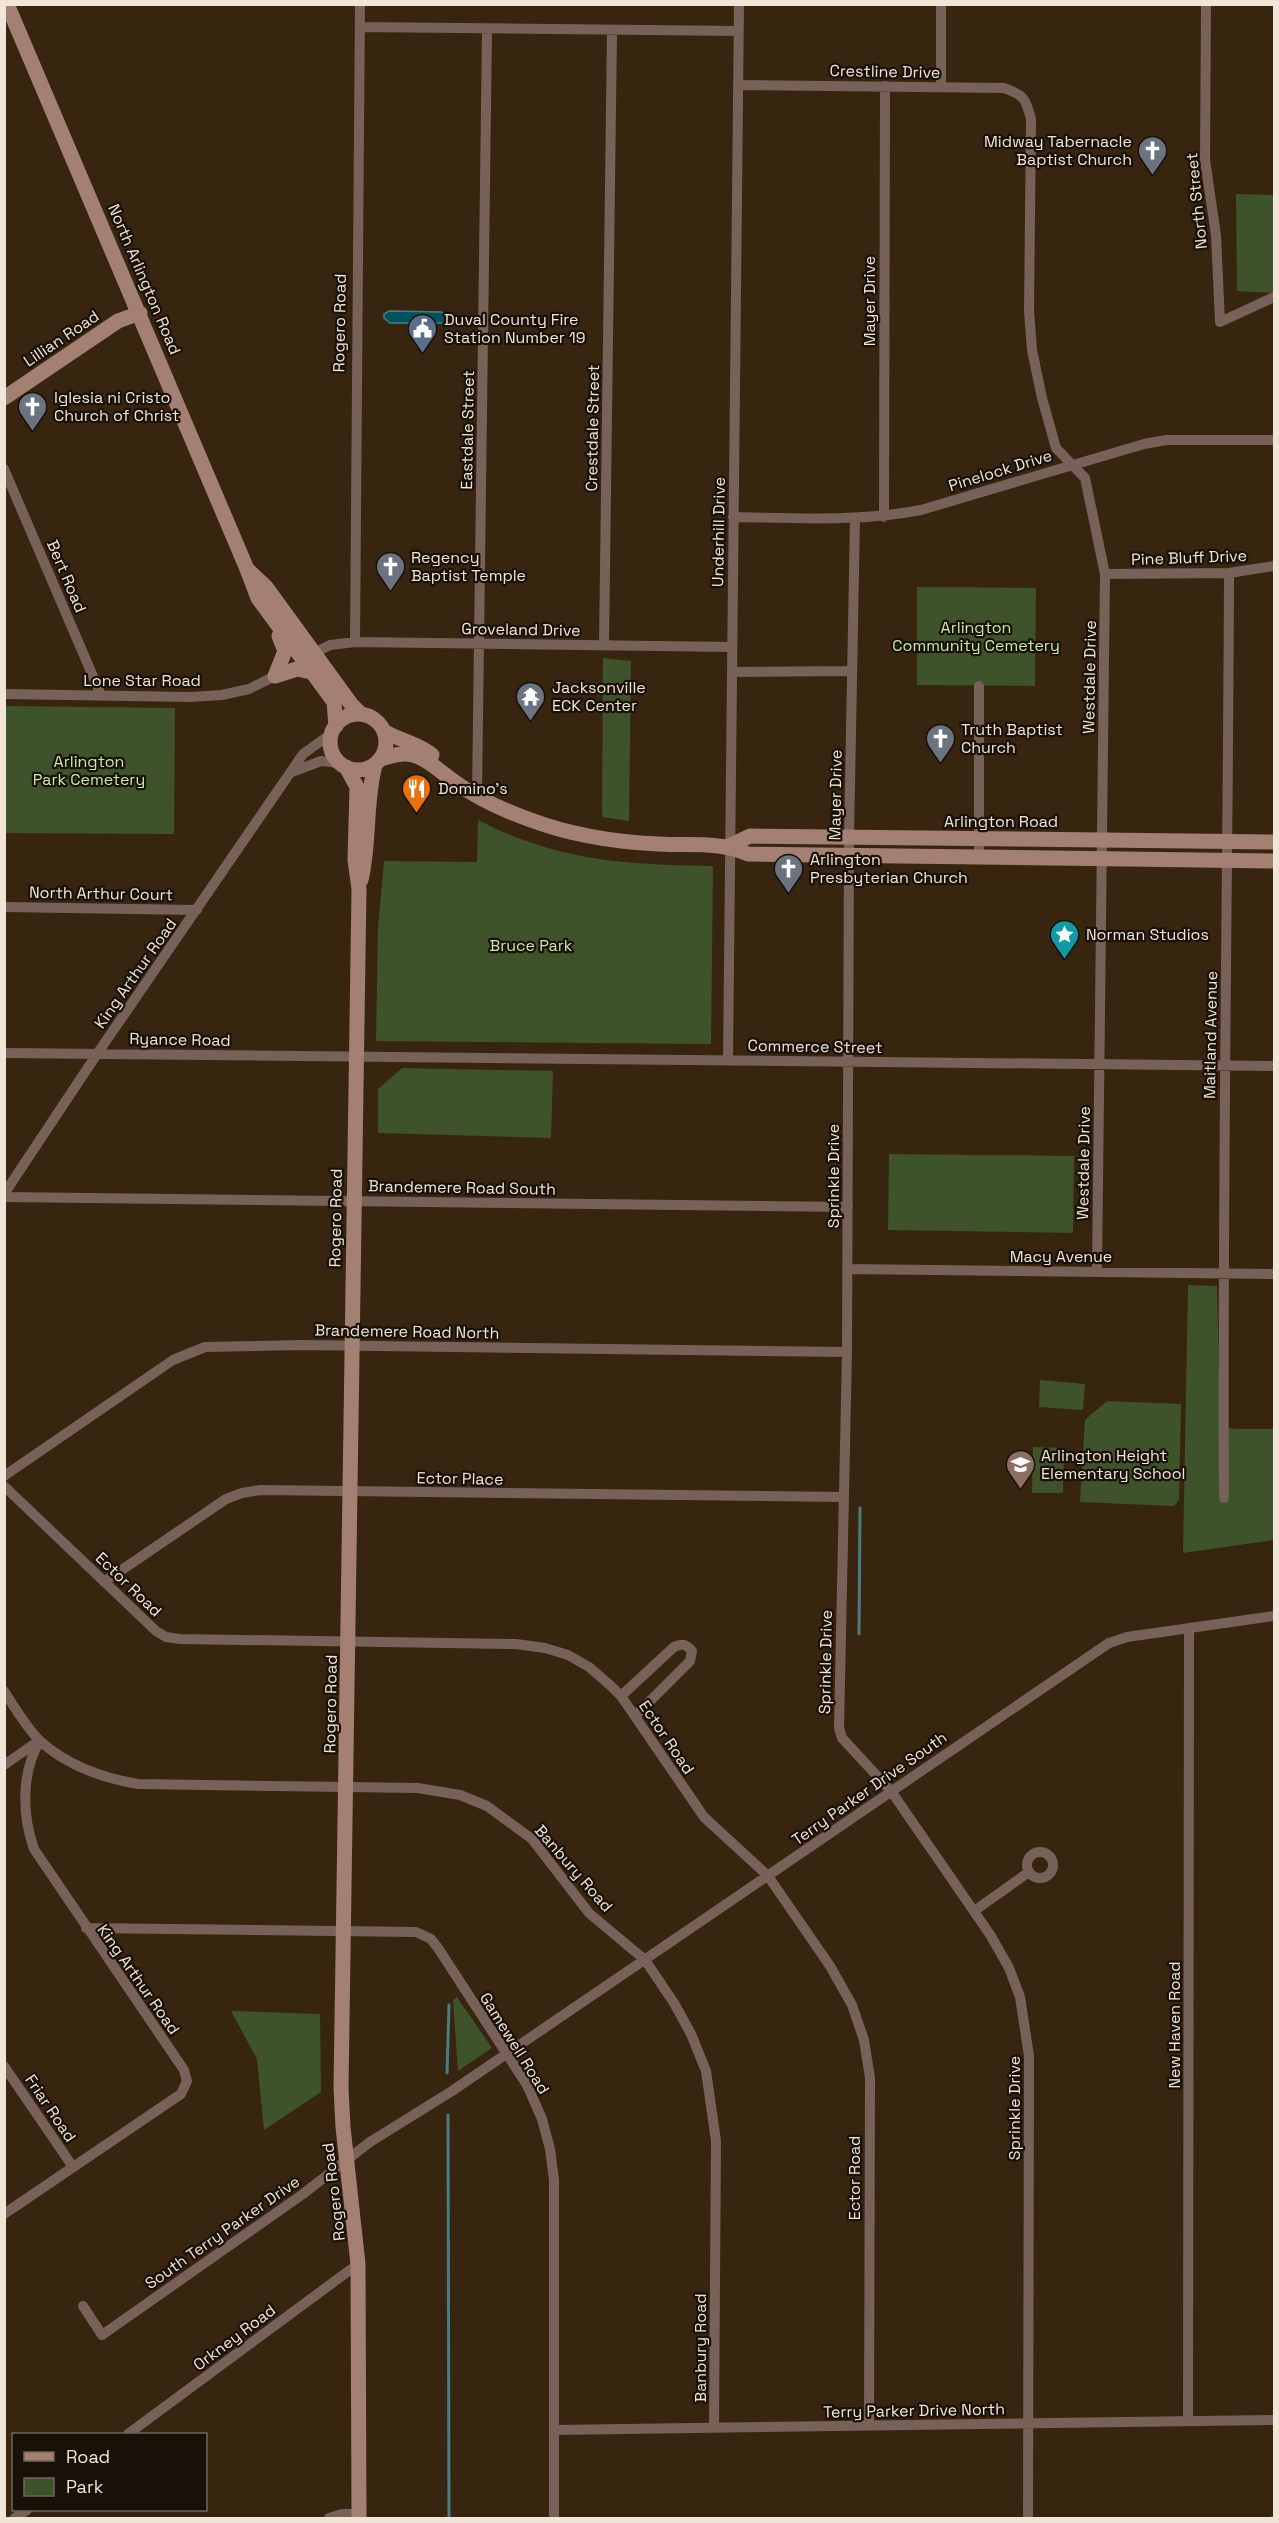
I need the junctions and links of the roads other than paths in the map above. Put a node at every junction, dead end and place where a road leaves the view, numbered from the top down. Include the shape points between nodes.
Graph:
1 (7, 4) edge
2 (360, 4) edge
3 (739, 4) edge
4 (942, 4) edge
5 (1206, 4) edge
6 (360, 27) junction
7 (487, 30) junction
8 (612, 30) junction
9 (739, 31) junction
10 (738, 85) junction
11 (885, 86) junction
12 (941, 87) junction
13 (1026, 101) joint
14 (1275, 297) edge
15 (140, 313) junction
16 (4, 398) edge
17 (1275, 440) edge
18 (1072, 464) junction
19 (4, 469) edge
20 (734, 517) junction
21 (884, 517) junction
22 (855, 518) junction
23 (1275, 566) edge
24 (247, 569) junction
25 (1229, 573) junction
26 (1105, 574) junction
27 (252, 585) junction
28 (355, 642) junction
29 (480, 644) junction
30 (603, 645) junction
31 (730, 647) junction
32 (314, 652) junction
33 (852, 671) junction
34 (311, 672) junction
35 (732, 672) junction
36 (275, 676) junction
37 (978, 686) dead end
38 (4, 694) edge
39 (102, 695) junction
40 (361, 714) junction
41 (333, 730) junction
42 (384, 731) junction
43 (378, 762) junction
44 (343, 765) junction
45 (440, 771) junction
46 (292, 772) junction
47 (477, 795) junction
48 (849, 838) junction
49 (978, 839) junction
50 (1102, 840) junction
51 (1228, 842) junction
52 (1275, 842) edge
53 (729, 846) junction
54 (849, 856) junction
55 (979, 858) junction
56 (1102, 859) junction
57 (1228, 860) junction
58 (1275, 861) edge
59 (359, 889) junction
60 (4, 907) edge
61 (197, 910) junction
62 (4, 1053) edge
63 (97, 1053) junction
64 (355, 1056) junction
65 (728, 1060) junction
66 (848, 1062) junction
67 (1099, 1064) junction
68 (1224, 1065) junction
69 (1275, 1066) edge
70 (4, 1196) edge
71 (354, 1201) junction
72 (848, 1207) junction
73 (848, 1269) junction
74 (1097, 1271) junction
75 (1222, 1273) junction
76 (1275, 1274) edge
77 (352, 1346) junction
78 (847, 1352) junction
79 (4, 1476) edge
80 (4, 1486) edge
81 (350, 1492) junction
82 (843, 1497) junction
83 (1224, 1498) dead end
84 (104, 1582) junction
85 (1275, 1616) edge
86 (1189, 1629) junction
87 (348, 1641) junction
88 (4, 1691) edge
89 (621, 1696) junction
90 (635, 1716) junction
91 (40, 1741) junction
92 (4, 1765) edge
93 (347, 1786) junction
94 (891, 1791) junction
95 (1029, 1872) dead end
96 (768, 1876) junction
97 (974, 1911) junction
98 (86, 1928) junction
99 (343, 1931) junction
100 (645, 1960) junction
101 (507, 2053) junction
102 (4, 2066) edge
103 (347, 2160) junction
104 (73, 2167) junction
105 (4, 2214) edge
106 (358, 2264) junction
107 (83, 2306) dead end
108 (1275, 2420) edge
109 (1188, 2421) junction
110 (1030, 2423) junction
111 (869, 2426) junction
112 (714, 2428) junction
113 (554, 2430) junction
114 (129, 2433) edge
115 (4, 2511) edge
116 (359, 2516) edge
117 (13, 2518) edge
118 (329, 2518) edge
119 (554, 2518) edge
120 (1028, 2518) edge

1 - 15 main road, North Arlington Road
2 - 6 street, Rogero Road
3 - 9 street, Underhill Drive
4 - 12 street
5 - 14 street, North Street via 1205,160 1216,235 1220,322
6 - 7 street
6 - 28 street, Rogero Road
7 - 8 street
7 - 29 street, Eastdale Street
8 - 9 street
8 - 30 street, Crestdale Street
9 - 10 street, Underhill Drive
10 - 11 street, Crestline Drive
10 - 20 street, Underhill Drive
11 - 12 street, Crestline Drive
11 - 21 street, Mayer Drive
12 - 13 street, Crestline Drive via 1004,88
13 - 18 street, Westdale Drive via 1031,119 1032,350 1056,448
15 - 16 main road, Lillian Road via 118,321
15 - 24 main road, North Arlington Road
17 - 18 street, Pinelock Drive via 1166,440
18 - 21 street, Pinelock Drive via 921,510
18 - 26 street, Westdale Drive via 1085,477
19 - 39 street, Bert Road
20 - 22 street, Pinelock Drive
20 - 31 street, Underhill Drive
21 - 22 street, Pinelock Drive
22 - 33 street, Mayer Drive
23 - 25 street, Pine Bluff Drive
24 - 27 main road, North Arlington Road
24 - 32 main road, North Arlington Road via 266,587
25 - 26 street, Pine Bluff Drive
25 - 51 street, Maitland Avenue
26 - 50 street, Westdale Drive
27 - 34 main road, North Arlington Road
27 - 36 main road via 252,601 285,651
28 - 29 street, Groveland Drive
28 - 32 street, Groveland Drive via 330,645
29 - 30 street, Groveland Drive
29 - 47 street, Eastdale Street
30 - 31 street, Groveland Drive
31 - 35 street, Underhill Drive
32 - 40 main road, North Arlington Road
33 - 35 street
33 - 48 street, Mayer Drive
34 - 36 main road via 297,669
34 - 41 main road, North Arlington Road via 334,702
35 - 53 street, Underhill Drive
36 - 39 street, Lone Star Road via 249,689 222,695
37 - 49 street
38 - 39 street, Lone Star Road
40 - 41 main road via 344,718
40 - 42 main road via 377,721
41 - 44 main road via 331,747
41 - 46 street, King Arthur Road via 303,754
42 - 43 main road via 387,742
42 - 45 main road, Arlington Road via 432,755
43 - 44 main road via 364,770
43 - 45 main road, Arlington Road via 412,754
43 - 59 main road, Rogero Road via 370,784 366,861
44 - 46 street via 321,761
44 - 59 main road, Rogero Road via 357,787 355,860
45 - 47 main road, Arlington Road
46 - 61 street, King Arthur Road
47 - 53 main road, Arlington Road via 530,820 608,840
48 - 49 main road, Arlington Road
48 - 53 main road, Arlington Road via 750,836
48 - 54 street, Mayer Drive
49 - 50 main road, Arlington Road
49 - 55 street
50 - 51 main road, Arlington Road
50 - 56 street, Westdale Drive
51 - 52 main road, Arlington Road
51 - 57 street, Maitland Avenue
53 - 54 main road, Arlington Road via 748,854
53 - 65 street, Underhill Drive
54 - 55 main road, Arlington Road
54 - 66 street, Sprinkle Drive
55 - 56 main road, Arlington Road
56 - 57 main road, Arlington Road
56 - 67 street, Westdale Drive
57 - 58 main road, Arlington Road
57 - 68 street, Maitland Avenue
59 - 64 main road, Rogero Road
60 - 61 street, North Arthur Court
61 - 63 street, King Arthur Road
62 - 63 street, Ryance Road
63 - 64 street, Ryance Road
63 - 70 street, King Arthur Road
64 - 65 street, Commerce Street
64 - 71 main road, Rogero Road
65 - 66 street, Commerce Street
66 - 67 street, Commerce Street
66 - 72 street, Sprinkle Drive
67 - 68 street, Commerce Street
67 - 74 street, Westdale Drive
68 - 69 street, Commerce Street
68 - 75 street, Maitland Avenue
70 - 71 street, Brandemere Road South
71 - 72 street, Brandemere Road South
71 - 77 main road, Rogero Road
72 - 73 street, Sprinkle Drive
73 - 74 street, Macy Avenue
73 - 78 street, Sprinkle Drive
74 - 75 street, Macy Avenue
75 - 76 street, Macy Avenue
75 - 83 street, Maitland Avenue
77 - 78 street, Brandemere Road North
77 - 79 street, Brandemere Road North via 231,1345 195,1350 173,1360
77 - 81 main road, Rogero Road
78 - 82 street, Sprinkle Drive
80 - 84 street, Ector Road
81 - 82 street, Ector Place
81 - 84 street, Ector Place via 242,1493 226,1499
81 - 87 main road, Rogero Road
82 - 94 street, Sprinkle Drive via 839,1728 842,1738
84 - 87 street, Ector Road via 166,1637
85 - 86 street, Terry Parker Drive South
86 - 94 street, Terry Parker Drive South via 1109,1643
86 - 109 street, New Haven Road
87 - 89 street, Ector Road via 544,1648 589,1667
87 - 93 main road, Rogero Road
88 - 91 street
89 - 90 street, Ector Road
89 - 90 street via 674,1647 687,1645 692,1651 690,1662
90 - 96 street, Ector Road via 704,1817
91 - 92 street
91 - 93 street, Banbury Road via 94,1774 138,1784
91 - 98 street, King Arthur Road via 32,1755 27,1785 29,1834 42,1864
93 - 99 main road, Rogero Road
93 - 100 street, Banbury Road via 418,1788 460,1795 487,1806 532,1839 589,1913
94 - 96 street, Terry Parker Drive South
94 - 97 street, Sprinkle Drive
95 - 97 street
96 - 100 street, Terry Parker Drive South
96 - 111 street, Ector Road via 830,1966 852,2005 864,2040 870,2078
97 - 110 street, Sprinkle Drive via 1009,1968 1026,2024
98 - 99 street, Gamewell Road
98 - 104 street, King Arthur Road via 184,2070 186,2081 181,2094
99 - 101 street, Gamewell Road via 416,1932 431,1939
99 - 103 main road, Rogero Road via 341,2088
100 - 101 street, Terry Parker Drive South
100 - 112 street, Banbury Road via 691,2034 706,2071 713,2107
101 - 103 street, South Terry Parker Drive
101 - 113 street, Gamewell Road via 542,2120 554,2181
102 - 104 street, Friar Road
103 - 106 main road, Rogero Road
103 - 107 street, South Terry Parker Drive via 102,2335
104 - 105 street, King Arthur Road
106 - 114 street, Orkney Road
106 - 116 main road, Rogero Road
108 - 109 street, Terry Parker Drive North
109 - 110 street, Terry Parker Drive North
110 - 111 street, Terry Parker Drive North
110 - 120 street, Sprinkle Drive
111 - 112 street, Terry Parker Drive North
112 - 113 street, Terry Parker Drive North
113 - 119 street, Gamewell Road
115 - 117 street
116 - 118 street via 342,2514

